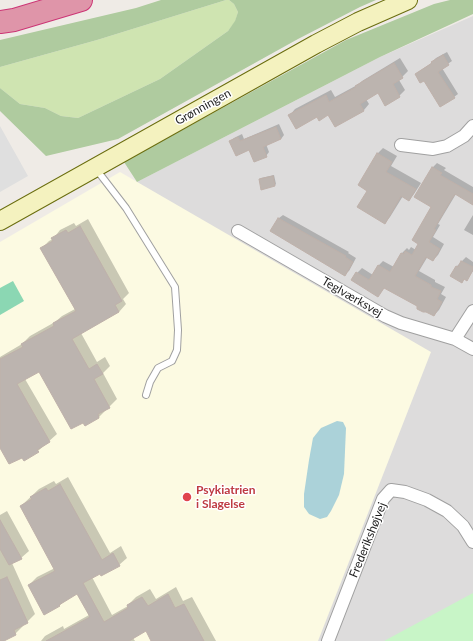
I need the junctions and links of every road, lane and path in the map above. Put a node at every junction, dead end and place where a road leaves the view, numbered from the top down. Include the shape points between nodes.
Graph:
1 (81, 0) edge
2 (408, 0) edge
3 (0, 22) edge
4 (473, 126) edge
5 (468, 139) edge
6 (401, 145) dead end
7 (95, 168) junction
8 (0, 221) edge
9 (238, 231) dead end
10 (473, 311) edge
11 (455, 339) junction
12 (473, 349) edge
13 (146, 395) dead end
14 (473, 542) edge
15 (328, 641) edge

1 - 3 highway
2 - 7 main road, Grønningen via 316,44
4 - 5 street
5 - 6 street via 433,150
7 - 8 main road, Grønningen
7 - 13 lane via 126,208 175,287 177,350 172,361 158,368
9 - 11 street, Teglværksvej via 384,316
10 - 11 street
11 - 12 street, Teglværksvej
14 - 15 street, Frederikshøjvej via 463,526 447,511 427,500 391,490 383,499

